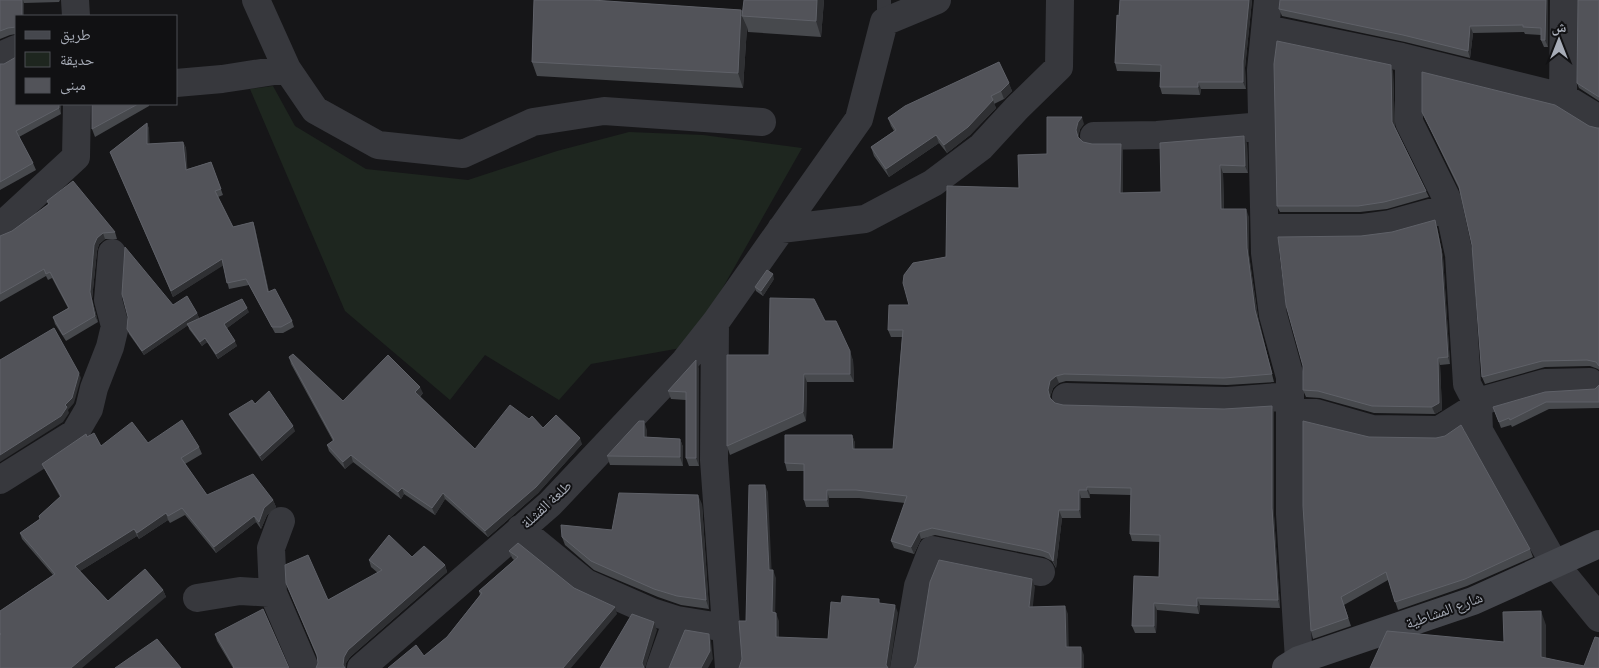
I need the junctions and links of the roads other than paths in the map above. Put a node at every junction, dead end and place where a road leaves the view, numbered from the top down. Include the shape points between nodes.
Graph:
1 (75, 0) edge
2 (256, 0) edge
3 (937, 0) edge
4 (1060, 0) edge
5 (1268, 0) edge
6 (1564, 0) edge
7 (884, 11) edge
8 (76, 15) edge
9 (1266, 29) junction
10 (15, 49) edge
11 (0, 56) edge
12 (1410, 59) junction
13 (287, 69) junction
14 (178, 83) edge
15 (1563, 97) junction
16 (77, 105) edge
17 (1599, 119) edge
18 (762, 122) dead end
19 (1263, 126) junction
20 (1094, 136) dead end
21 (1448, 208) junction
22 (0, 227) edge
23 (1265, 228) junction
24 (781, 229) junction
25 (112, 253) dead end
26 (715, 323) junction
27 (1590, 382) dead end
28 (1066, 397) dead end
29 (1290, 404) junction
30 (1478, 405) junction
31 (0, 480) edge
32 (281, 521) dead end
33 (520, 529) junction
34 (1599, 544) edge
35 (1554, 562) junction
36 (1041, 572) dead end
37 (273, 593) junction
38 (197, 598) dead end
39 (1599, 618) edge
40 (677, 620) junction
41 (726, 628) junction
42 (1292, 664) edge
43 (305, 668) edge
44 (361, 668) edge
45 (660, 668) edge
46 (729, 668) edge
47 (904, 668) edge

1 - 8 street
2 - 13 street
3 - 7 street
4 - 24 street via 1059,68 981,147 933,183 865,219
5 - 9 street
6 - 15 street
7 - 24 street, طلعة القشلة via 859,118
9 - 12 street
9 - 19 street via 1261,70
10 - 11 street
12 - 15 street
12 - 21 street via 1409,122 1447,199
13 - 14 street
13 - 18 street via 315,110 378,145 463,154 533,122 604,111
15 - 17 street
16 - 22 street via 76,157
19 - 20 street
19 - 23 street
21 - 23 street via 1390,224 1361,228
21 - 30 street via 1459,255 1467,384
23 - 29 street via 1273,315 1290,377
24 - 26 street, طلعة القشلة
25 - 31 street via 108,300 115,326 89,409 75,433
26 - 33 street, طلعة القشلة via 685,361 550,504
26 - 41 street via 714,460
27 - 30 street via 1545,383 1488,399
28 - 29 street
29 - 30 street via 1372,429 1439,430
29 - 42 street
30 - 35 street via 1480,431
32 - 37 street via 270,548
33 - 40 street via 586,583
33 - 44 street, طلعة القشلة
34 - 35 main road, شارع المشاطية
35 - 39 street
35 - 42 main road, شارع المشاطية via 1474,600
36 - 47 street via 932,550 918,586
37 - 38 street via 240,591
37 - 43 street
40 - 41 street
40 - 45 street
41 - 46 street

